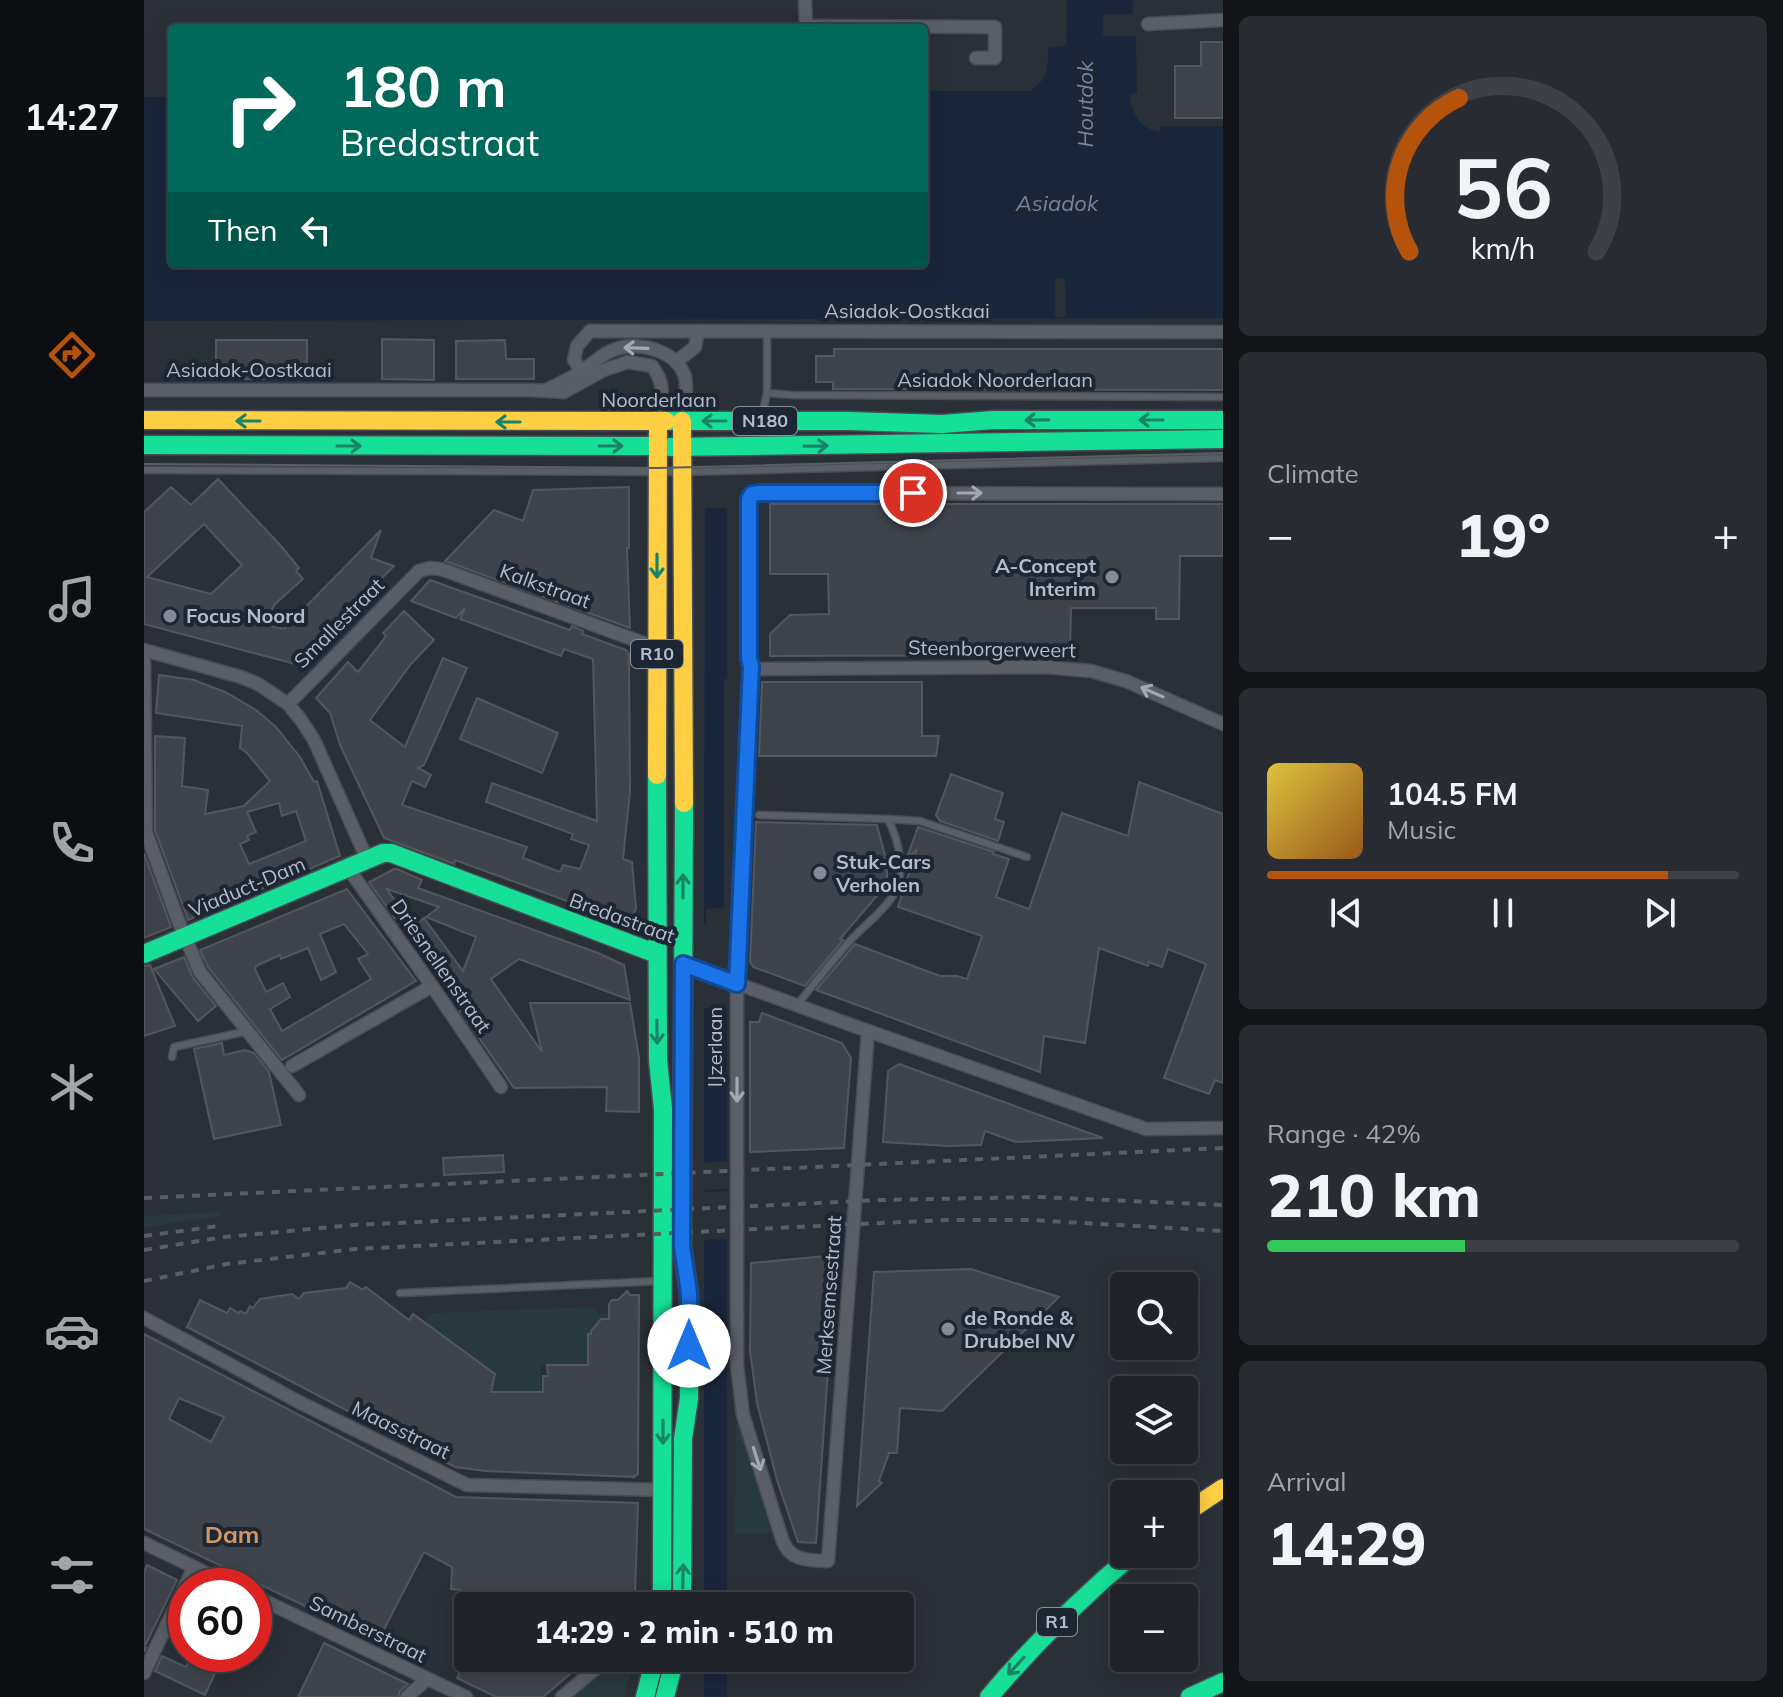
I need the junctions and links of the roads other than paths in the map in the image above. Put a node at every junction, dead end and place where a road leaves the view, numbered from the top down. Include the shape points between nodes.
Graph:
1 (805, 0) edge
2 (1223, 20) edge
3 (806, 24) edge
4 (1148, 24) dead end
5 (928, 27) edge
6 (976, 58) dead end
7 (698, 331) junction
8 (767, 331) junction
9 (1223, 332) edge
10 (676, 362) junction
11 (586, 375) junction
12 (144, 390) edge
13 (767, 393) junction
14 (1223, 397) edge
15 (764, 406) dead end
16 (144, 420) edge
17 (1223, 420) edge
18 (658, 421) junction
19 (682, 421) junction
20 (1223, 439) edge
21 (144, 445) edge
22 (658, 446) junction
23 (682, 447) junction
24 (1223, 458) edge
25 (144, 470) edge
26 (658, 472) junction
27 (682, 472) junction
28 (1223, 494) edge
29 (419, 571) joint
30 (650, 645) junction
31 (144, 650) edge
32 (144, 661) edge
33 (751, 666) junction
34 (288, 704) junction
35 (1223, 724) edge
36 (759, 815) dead end
37 (888, 819) junction
38 (1027, 857) dead end
39 (367, 859) junction
40 (348, 868) junction
41 (185, 937) junction
42 (144, 954) edge
43 (657, 954) junction
44 (683, 964) junction
45 (737, 984) junction
46 (432, 986) junction
47 (797, 1005) junction
48 (248, 1031) junction
49 (868, 1031) junction
50 (172, 1057) dead end
51 (292, 1066) dead end
52 (501, 1087) dead end
53 (299, 1095) dead end
54 (1223, 1128) edge
55 (663, 1280) junction
56 (400, 1293) dead end
57 (144, 1318) edge
58 (1223, 1488) edge
59 (663, 1490) junction
60 (1198, 1505) edge
61 (144, 1543) edge
62 (828, 1561) joint
63 (194, 1567) joint
64 (1117, 1568) edge
65 (662, 1592) edge
66 (682, 1592) edge
67 (272, 1605) edge
68 (145, 1666) edge
69 (591, 1672) edge
70 (651, 1672) edge
71 (671, 1672) edge
72 (427, 1679) junction
73 (1223, 1682) edge
74 (407, 1697) edge
75 (466, 1697) edge
76 (562, 1697) edge
77 (645, 1697) edge
78 (665, 1697) edge
79 (989, 1697) edge
80 (1190, 1697) edge

1 - 3 street
2 - 4 street
5 - 6 street via 995,27 995,58
7 - 8 street, Asiadok-Oostkaai
7 - 10 street via 695,347
7 - 11 street, Asiadok-Oostkaai via 590,331 577,346 574,360
8 - 9 street, Asiadok-Oostkaai
8 - 13 lane
10 -> 11 street, Asiadok-Oostkaai via 658,350 617,348 599,358
10 - 19 street via 685,376
11 - 12 street, Asiadok-Oostkaai via 546,390
11 - 18 street, Asiadok-Oostkaai via 628,362 652,366 662,393
13 - 14 lane, Asiadok Noorderlaan
13 - 15 lane
18 -> 16 main road, Noorderlaan
17 -> 19 main road, Noorderlaan / N180
18 - 19 main road, Noorderlaan
18 - 22 main road, R10
19 - 23 main road, R10
23 -> 20 main road, N180
21 -> 22 main road
22 - 23 main road
22 - 26 main road, R10
23 - 27 main road, R10
24 - 27 lane
25 - 26 lane
26 - 27 lane
26 -> 30 main road, R10
44 -> 27 main road, R10
33 -> 28 street, IJzerlaan via 752,494
29 - 30 street, Kalkstraat via 441,569
29 - 34 street, Smallestraat
30 - 43 main road, R10
31 - 34 street via 249,681
32 - 41 street via 146,832
35 -> 33 street, Steenborgerweert via 1091,671
33 - 45 street, IJzerlaan
34 - 39 street via 314,740
36 - 37 lane
37 - 38 lane via 920,821
37 - 47 lane via 900,868 892,896
39 - 40 main road, Viaduct-Dam
39 - 43 main road, Bredastraat via 383,853 401,856
40 - 41 main road, Viaduct-Dam
40 - 46 street, Driesnellenstraat
41 - 42 main road, Viaduct-Dam
41 - 48 street via 200,972
43 - 44 main road, Bredastraat
43 -> 55 main road, R10
44 - 45 street, Bredastraat
66 -> 44 main road, R10 via 683,1439 689,1398 689,1293 682,1246
45 - 47 street, Bredastraat
45 -> 62 street, IJzerlaan via 737,1365 743,1415 785,1547 803,1560
46 - 51 street
46 - 52 street, Driesnellenstraat
47 - 49 street, Bredastraat
48 - 50 lane via 174,1047
48 - 53 street
49 - 54 street, Bredastraat via 1146,1129
49 - 62 street, Merksemsestraat
55 - 56 lane
55 -> 59 main road, R10
57 - 59 street, Maasstraat via 467,1485
58 - 60 main road
59 - 65 main road, R10
61 - 63 street
63 - 68 street
64 -> 79 main road, R1 via 1034,1645
67 - 72 street, Samberstraat
69 - 76 street
70 - 77 main road
71 - 78 main road
72 - 74 street
72 - 75 street, Samberstraat
73 - 80 main road

